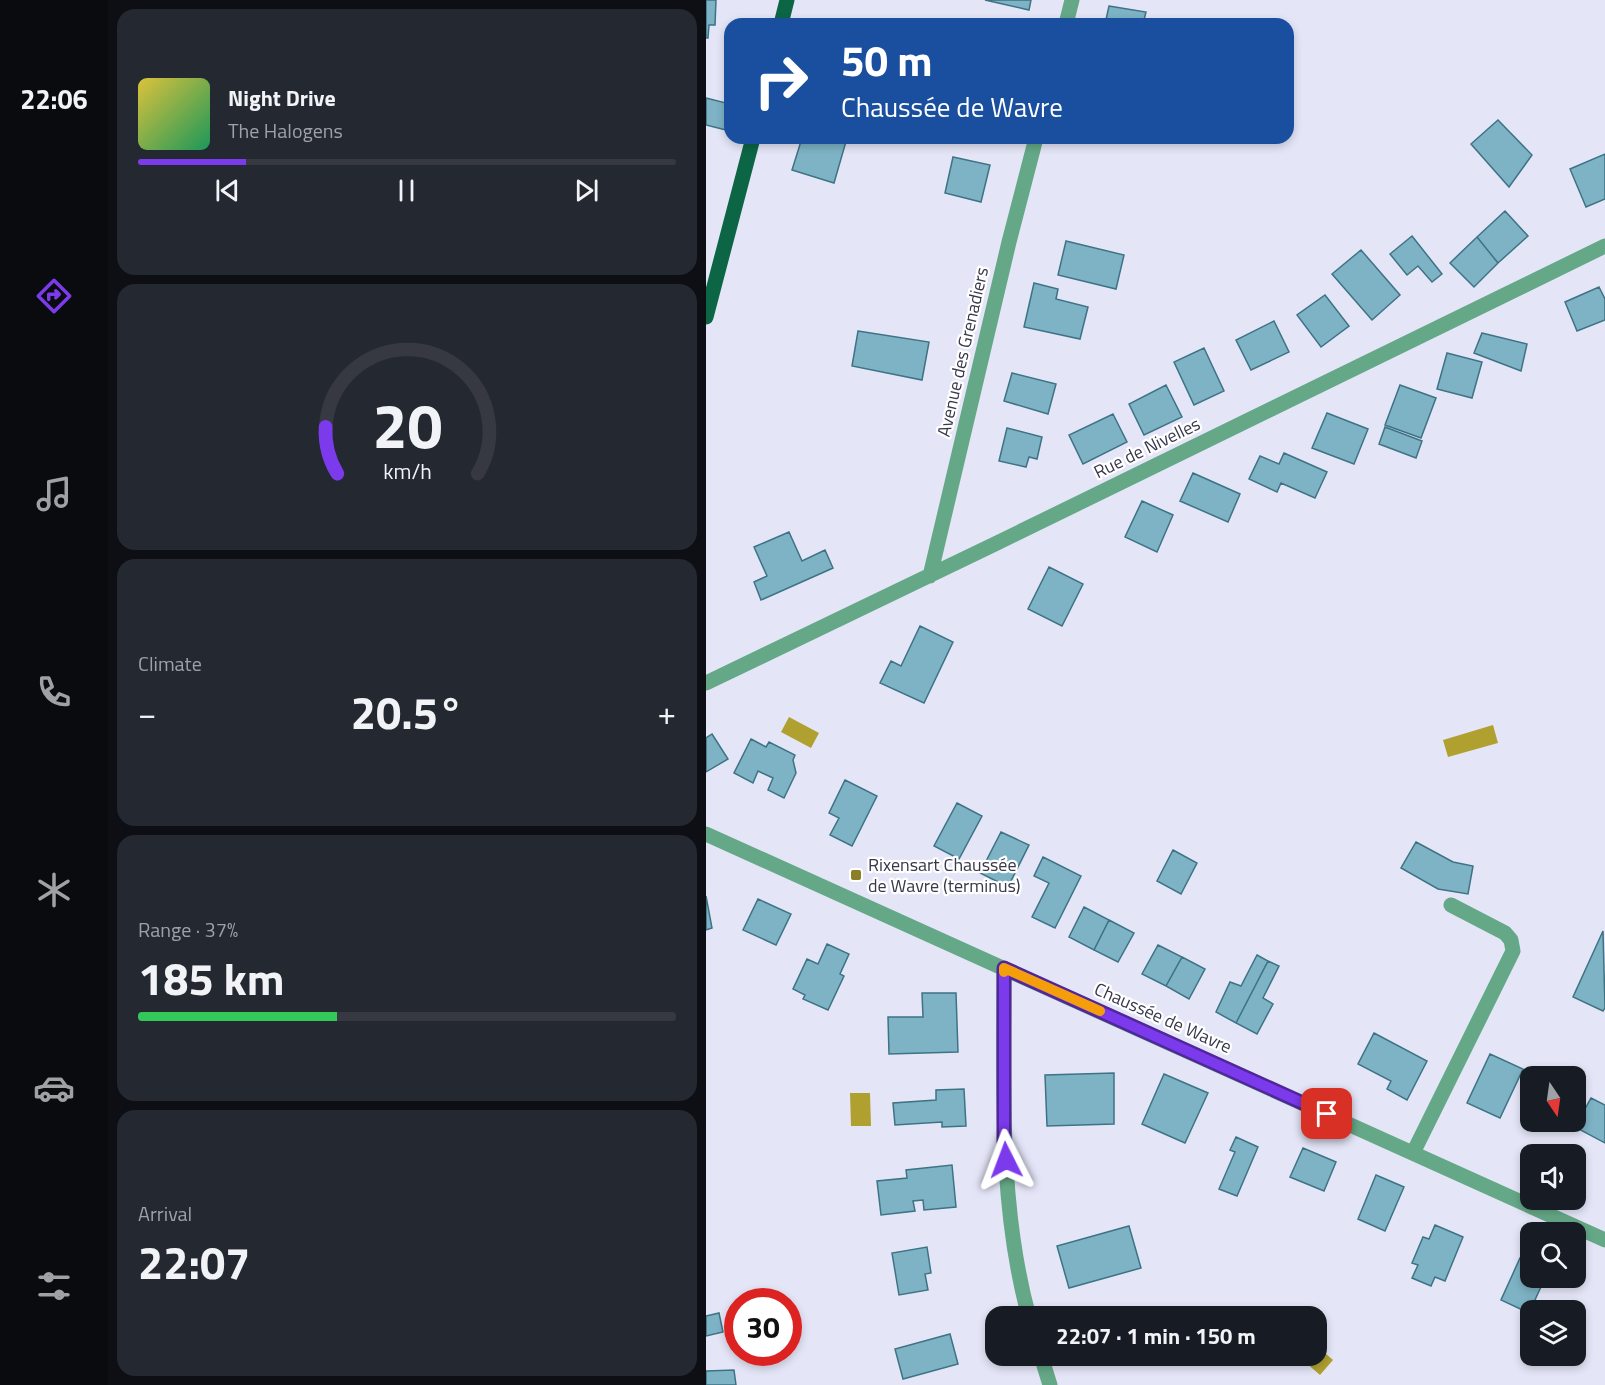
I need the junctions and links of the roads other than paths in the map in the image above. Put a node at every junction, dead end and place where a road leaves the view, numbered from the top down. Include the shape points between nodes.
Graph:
1 (787, 0) edge
2 (1072, 0) edge
3 (782, 18) edge
4 (1068, 18) edge
5 (751, 144) edge
6 (1034, 144) edge
7 (1604, 246) edge
8 (706, 317) edge
9 (930, 576) junction
10 (706, 683) edge
11 (706, 834) edge
12 (1451, 905) dead end
13 (1004, 968) junction
14 (1413, 1153) junction
15 (1604, 1240) edge
16 (1027, 1306) edge
17 (1044, 1366) edge
18 (1050, 1385) edge

1 - 3 main road
2 - 4 street
5 - 8 main road
6 - 9 street, Avenue des Grenadiers
7 - 9 street, Rue de Nivelles
9 - 10 street, Rue de Nivelles
11 - 13 street, Chaussée de Wavre
12 - 14 street via 1505,933 1513,951
13 - 14 street, Chaussée de Wavre
13 - 16 street via 1004,1141 1016,1256
14 - 15 street, Chaussée de Wavre
17 - 18 street

